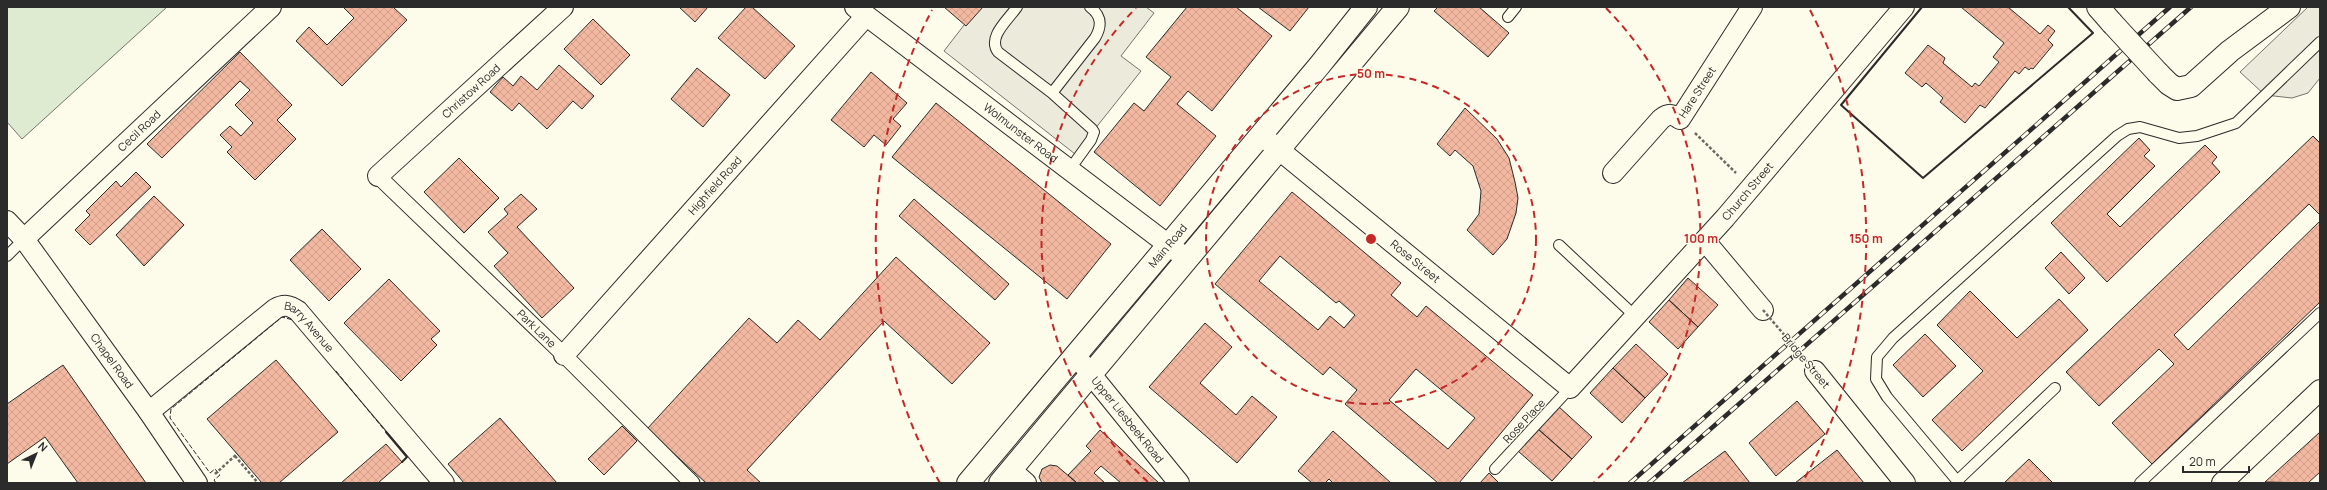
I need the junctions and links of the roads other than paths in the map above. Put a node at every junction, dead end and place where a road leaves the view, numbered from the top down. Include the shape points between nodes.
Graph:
1 (271, 7) edge
2 (564, 7) edge
3 (1017, 7) edge
4 (1090, 7) edge
5 (1398, 7) edge
6 (1516, 7) edge
7 (1752, 7) edge
8 (1904, 7) edge
9 (2098, 7) edge
10 (2264, 7) edge
11 (2289, 7) edge
12 (1362, 8) edge
13 (860, 12) edge
14 (1508, 17) dead end
15 (1382, 26) junction
16 (2320, 42) edge
17 (2230, 51) junction
18 (1052, 93) junction
19 (1262, 135) junction
20 (1280, 149) junction
21 (1070, 169) junction
22 (1613, 173) dead end
23 (378, 176) joint
24 (7, 222) edge
25 (24, 239) junction
26 (1705, 241) junction
27 (1169, 244) junction
28 (1559, 245) dead end
29 (7, 256) edge
30 (1187, 259) junction
31 (1764, 310) road end
32 (2320, 313) edge
33 (1636, 317) junction
34 (564, 355) junction
35 (1076, 356) junction
36 (1816, 371) road end
37 (1091, 375) junction
38 (1570, 388) junction
39 (2055, 388) dead end
40 (2320, 390) edge
41 (149, 412) junction
42 (1495, 469) dead end
43 (205, 479) edge
44 (1013, 479) edge
45 (1958, 482) edge
46 (444, 483) edge
47 (692, 483) edge
48 (968, 483) edge
49 (1179, 483) edge
50 (1905, 483) edge
51 (2140, 483) edge
52 (2222, 483) edge

1 - 25 street, Cecil Road
2 - 23 street, Christow Road
3 - 18 lane via 995,36 994,47
4 - 18 lane via 1099,17 1100,29
5 - 15 main road, Main Road
6 - 14 lane
7 - 22 street, Hare Street via 1680,119 1673,115 1661,119
8 - 26 street, Church Street
9 - 17 main road, bridge via 2158,73 2177,88 2191,86
10 - 17 main road
11 - 17 main road
12 - 15 street
12 - 19 main road, Main Road
13 - 21 street, Wolmunster Road
13 - 34 street, Highfield Road
15 - 20 main road, Main Road
16 - 45 lane via 2236,123 2197,136 2179,138 2140,127 2128,129 2117,136 1893,338 1878,357 1876,379 1887,397
18 - 21 lane via 1094,132
19 - 20 street, Rose Street
19 - 27 main road, Main Road
20 - 30 main road, Main Road
20 - 38 street, Rose Street
21 - 27 street, Wolmunster Road
23 - 34 street, Park Lane
24 - 25 street, Chapel Road
25 - 29 lane, Cecil Road
25 - 41 street, Chapel Road
26 - 31 street
26 - 33 street, Church Street
27 - 30 street, Wolmunster Road
27 - 35 main road, Main Road
28 - 33 lane
30 - 37 main road, Main Road
32 - 51 lane
33 - 38 street, Church Street
34 - 47 street, Park Lane
35 - 37 street, Upper Liesbeek Road
35 - 48 main road, Main Road
36 - 50 street, Bridge Street
37 - 44 main road, Main Road
37 - 49 street, Upper Liesbeek Road
38 - 42 lane, Rose Place
39 - 45 lane
40 - 52 street
41 - 43 street, Chapel Road
41 - 46 street, Barry Avenue via 275,308 282,305 291,306 298,311

